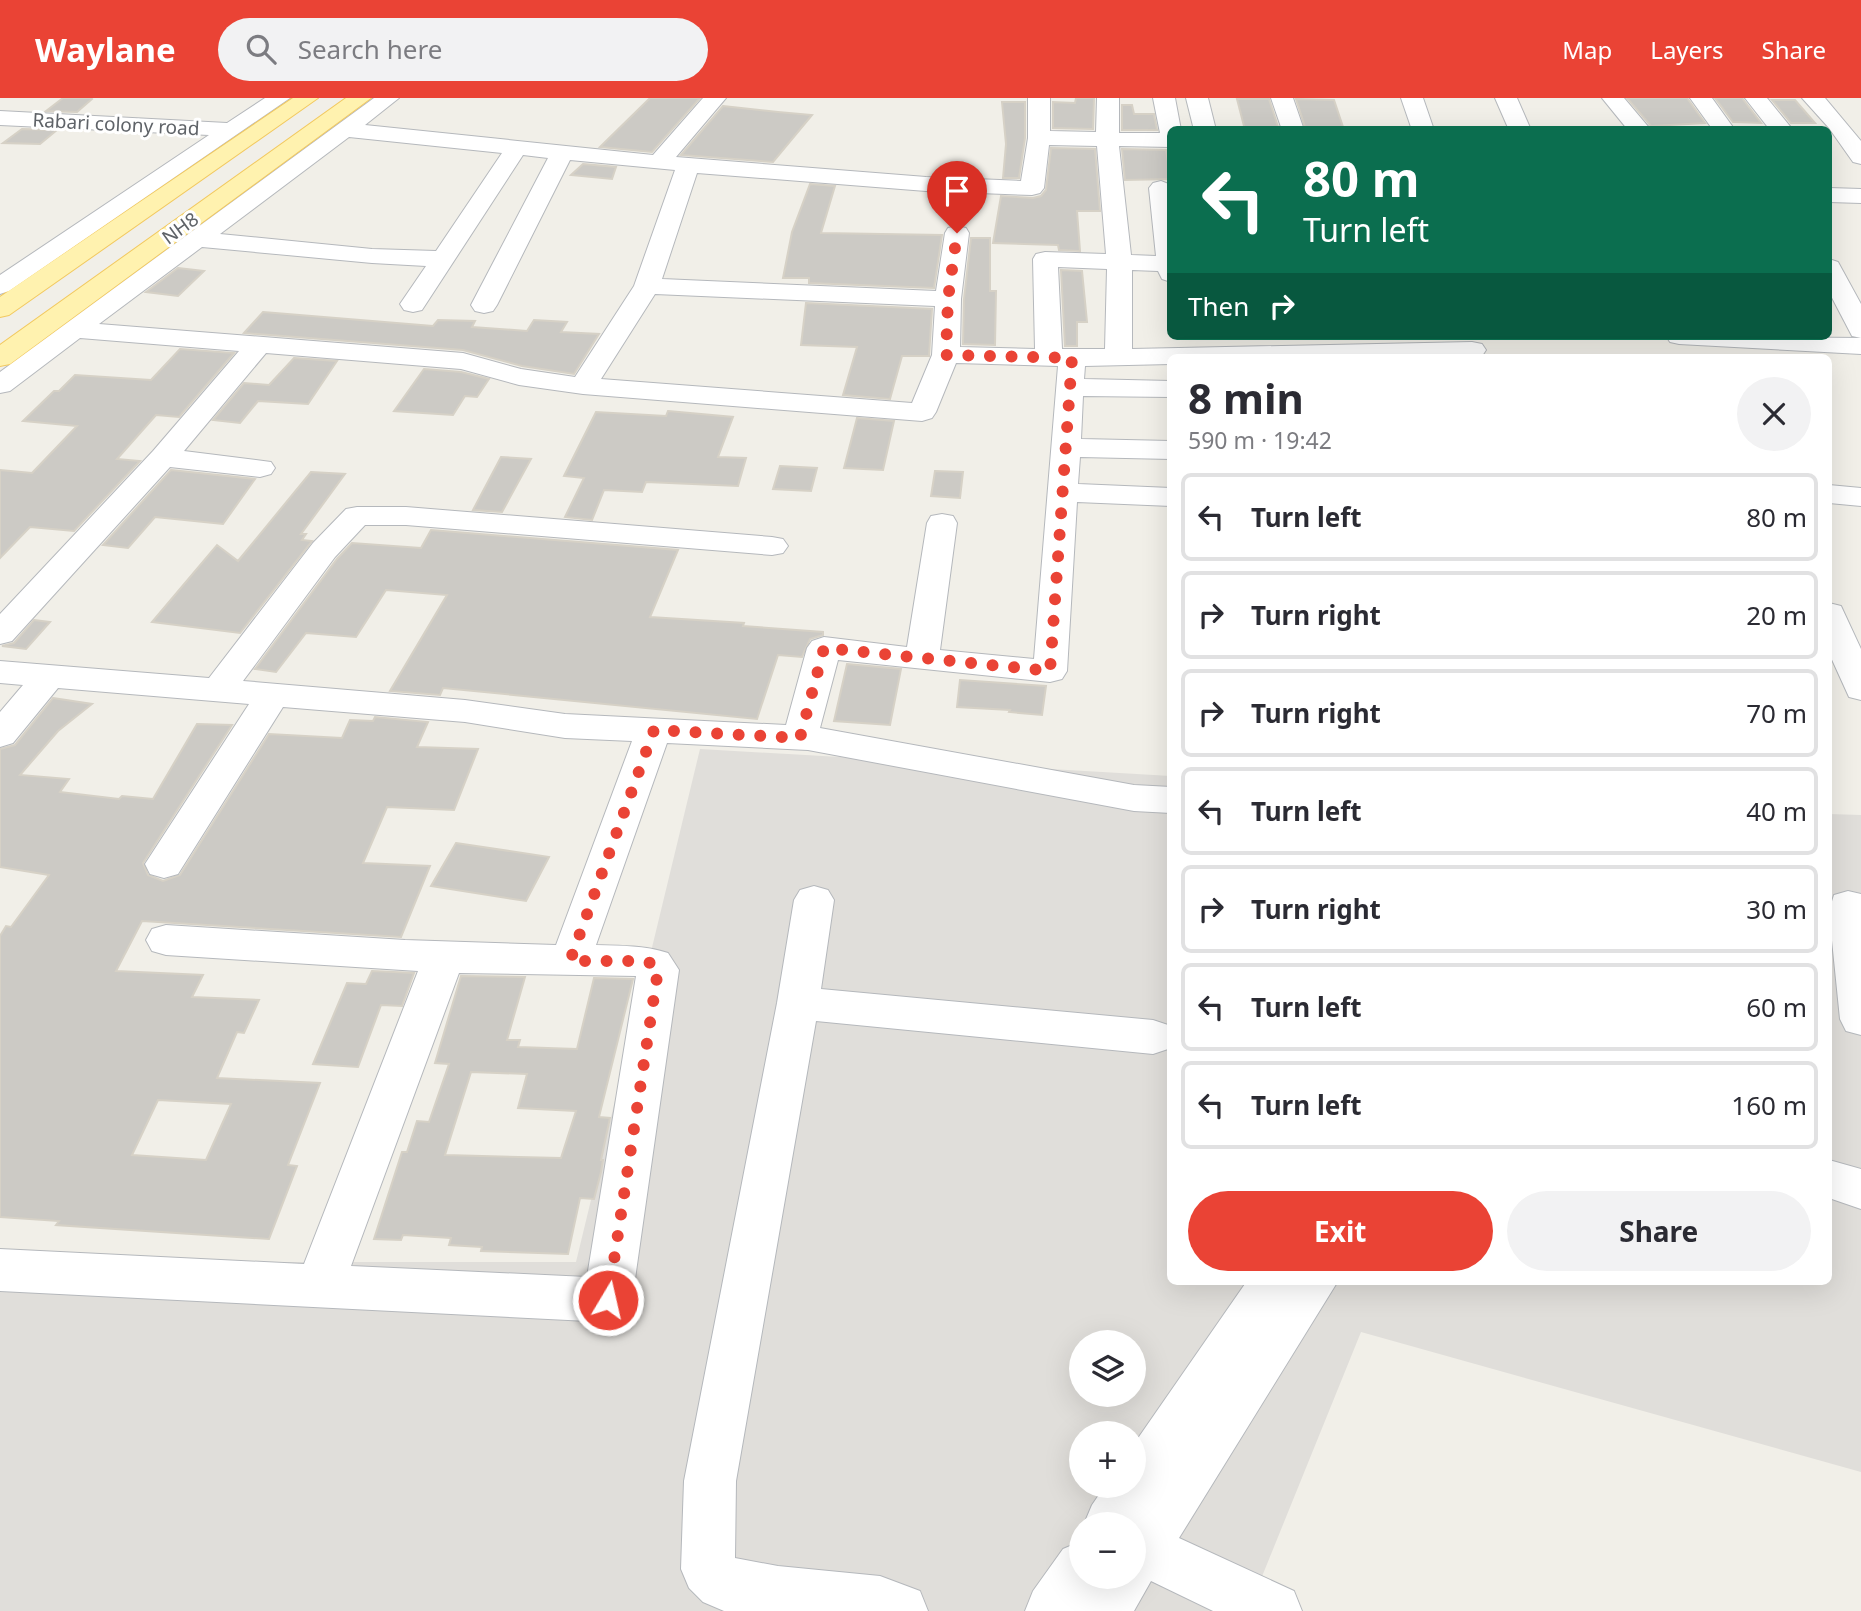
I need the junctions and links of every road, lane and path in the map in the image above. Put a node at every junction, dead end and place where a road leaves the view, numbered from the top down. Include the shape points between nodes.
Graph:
1 (65, 98) edge
2 (279, 98) edge
3 (307, 98) edge
4 (360, 98) edge
5 (388, 98) edge
6 (715, 98) edge
7 (1039, 98) edge
8 (1108, 98) edge
9 (1164, 98) edge
10 (1197, 98) edge
11 (1282, 98) edge
12 (1412, 98) edge
13 (1426, 98) edge
14 (1506, 98) edge
15 (1612, 98) edge
16 (1701, 98) edge
17 (1756, 98) edge
18 (1813, 98) edge
19 (0, 118) edge
20 (39, 120) junction
21 (1169, 126) edge
22 (1204, 126) edge
23 (1292, 126) edge
24 (1422, 126) edge
25 (1436, 126) edge
26 (1518, 126) edge
27 (1636, 126) edge
28 (1721, 126) edge
29 (1779, 126) edge
30 (232, 130) junction
31 (344, 130) junction
32 (1039, 138) junction
33 (1105, 138) junction
34 (1167, 140) edge
35 (517, 147) junction
36 (563, 151) junction
37 (1861, 157) edge
38 (659, 162) junction
39 (688, 164) junction
40 (1166, 188) edge
41 (1113, 189) junction
42 (1832, 193) edge
43 (1861, 196) edge
44 (1167, 208) edge
45 (957, 233) dead end
46 (195, 239) junction
47 (441, 259) junction
48 (1119, 262) junction
49 (1167, 267) edge
50 (12, 269) edge
51 (1839, 283) edge
52 (0, 286) edge
53 (647, 286) junction
54 (948, 299) junction
55 (413, 304) dead end
56 (484, 305) dead end
57 (0, 309) edge
58 (74, 330) junction
59 (1861, 330) edge
60 (1750, 340) edge
61 (1781, 340) edge
62 (1694, 343) edge
63 (259, 345) junction
64 (1188, 345) edge
65 (1861, 346) edge
66 (1478, 347) edge
67 (946, 355) junction
68 (1118, 357) junction
69 (0, 358) edge
70 (1060, 358) junction
71 (0, 385) edge
72 (583, 386) junction
73 (1070, 387) junction
74 (1167, 389) edge
75 (1066, 448) junction
76 (1167, 450) edge
77 (163, 457) junction
78 (260, 468) dead end
79 (1063, 492) junction
80 (1832, 494) edge
81 (1167, 497) edge
82 (1861, 497) edge
83 (942, 523) dead end
84 (772, 546) dead end
85 (1832, 618) edge
86 (0, 634) edge
87 (1853, 653) edge
88 (922, 659) junction
89 (0, 671) edge
90 (48, 677) junction
91 (1861, 689) edge
92 (217, 692) junction
93 (272, 696) junction
94 (654, 730) junction
95 (0, 735) edge
96 (800, 738) junction
97 (1167, 800) edge
98 (164, 864) dead end
99 (814, 900) dead end
100 (1846, 905) edge
101 (166, 940) dead end
102 (444, 957) junction
103 (570, 961) junction
104 (798, 1003) junction
105 (1861, 1020) edge
106 (1153, 1037) dead end
107 (1832, 1180) edge
108 (1861, 1189) edge
109 (0, 1270) edge
110 (1272, 1285) edge
111 (1311, 1285) edge
112 (319, 1286) junction
113 (1146, 1519) edge
114 (1146, 1527) edge
115 (1146, 1560) edge
116 (1069, 1587) edge
117 (1112, 1589) edge
118 (900, 1611) edge
119 (1053, 1611) edge
120 (1102, 1611) edge
121 (1274, 1611) edge

1 - 20 street
2 - 30 street
3 - 57 main road, NH8
4 - 69 main road, NH8
5 - 31 street
6 - 38 street
7 - 32 street
8 - 33 street
9 - 21 street
10 - 22 street
11 - 23 street
12 - 24 street
13 - 25 street
14 - 26 street
15 - 27 street
16 - 28 street
17 - 29 street
18 - 37 street
19 - 20 street, Rabari colony road
20 - 30 street, Rabari colony road
30 - 50 street
31 - 35 street
31 - 46 street
32 - 33 street
32 - 39 street via 1032,188
33 - 34 street
33 - 41 street
35 - 36 street
35 - 47 street
36 - 38 street
36 - 56 street
38 - 39 street
39 - 53 street
40 - 41 street
40 - 44 street
41 - 48 street
42 - 43 street
45 - 54 street
46 - 47 street
46 - 58 street
47 - 55 street
48 - 49 street
48 - 68 street
48 - 70 street via 1045,259
50 - 52 street
51 - 59 street
53 - 54 street
53 - 72 street
54 - 67 street
58 - 63 street
58 - 71 street
60 - 62 street
61 - 65 street
63 - 72 street via 463,361 519,377
63 - 77 street
64 - 66 street
64 - 68 street
67 - 70 street
67 - 72 street via 922,412
68 - 70 street
70 - 73 street
73 - 74 street
73 - 75 street
75 - 76 street
75 - 79 street
77 - 78 street
77 - 86 street
79 - 81 street
79 - 88 street via 1050,671
80 - 82 street
83 - 88 street
84 - 92 street via 406,516 357,516 324,550
85 - 87 street
87 - 91 street
88 - 96 street via 824,648
89 - 90 street
90 - 92 street
90 - 95 street
92 - 93 street
93 - 94 street via 465,711 565,726
93 - 98 street
94 - 96 street
94 - 103 street
96 - 97 street via 1134,798
99 - 104 street
100 - 105 street
101 - 102 street
102 - 103 street
102 - 112 street
103 - 112 street via 644,961 658,970 608,1300
104 - 106 street
104 - 118 street via 710,1481 708,1569 722,1583 778,1594 880,1604
107 - 108 street
109 - 112 street
110 - 113 street
111 - 114 street
115 - 121 street
116 - 119 street
117 - 120 street

